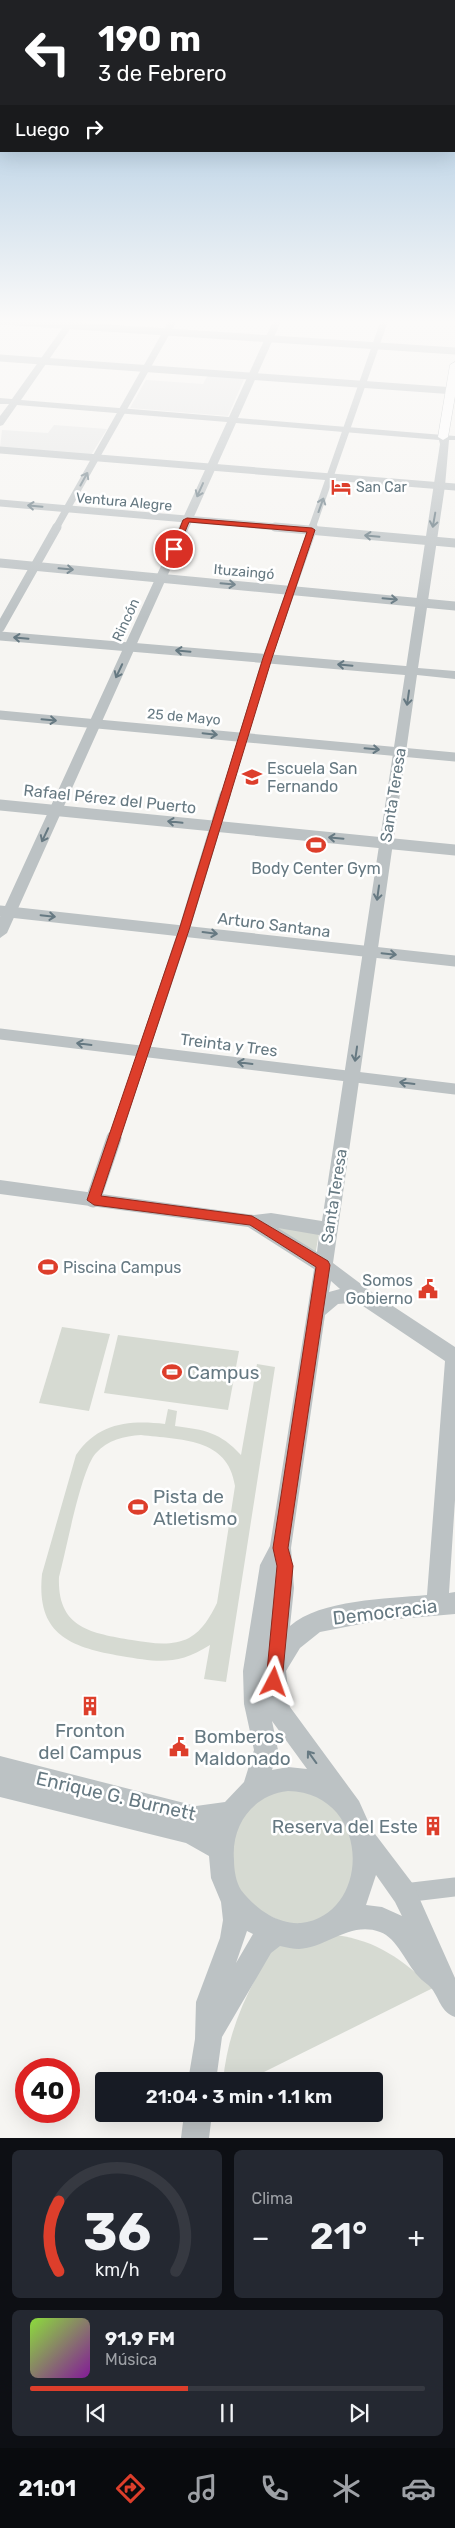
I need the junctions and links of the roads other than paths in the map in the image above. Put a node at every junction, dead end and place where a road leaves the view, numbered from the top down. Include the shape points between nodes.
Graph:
1 (118, 419) edge
2 (214, 419) edge
3 (350, 419) edge
4 (451, 419) edge
5 (454, 419) edge
6 (231, 420) junction
7 (346, 429) junction
8 (451, 442) edge
9 (0, 450) edge
10 (96, 459) junction
11 (210, 468) junction
12 (332, 476) junction
13 (440, 486) junction
14 (455, 487) edge
15 (0, 503) edge
16 (67, 509) junction
17 (187, 520) junction
18 (312, 530) junction
19 (430, 541) junction
20 (455, 543) edge
21 (0, 563) edge
22 (34, 566) junction
23 (162, 578) junction
24 (292, 590) junction
25 (421, 602) junction
26 (455, 606) edge
27 (0, 628) edge
28 (0, 636) edge
29 (130, 646) junction
30 (267, 658) junction
31 (411, 671) junction
32 (455, 674) edge
33 (0, 715) edge
34 (96, 724) junction
35 (245, 737) junction
36 (400, 752) junction
37 (455, 757) edge
38 (0, 804) edge
39 (56, 810) junction
40 (216, 826) junction
41 (385, 842) junction
42 (455, 850) edge
43 (5, 911) edge
44 (184, 930) junction
45 (0, 933) edge
46 (370, 952) junction
47 (455, 961) edge
48 (0, 1034) edge
49 (143, 1051) junction
50 (353, 1076) junction
51 (455, 1089) edge
52 (0, 1187) edge
53 (94, 1200) junction
54 (245, 1220) junction
55 (328, 1229) junction
56 (323, 1268) junction
57 (366, 1298) junction
58 (316, 1313) junction
59 (455, 1356) edge
60 (280, 1548) junction
61 (446, 1604) edge
62 (275, 1666) junction
63 (0, 1768) edge
64 (0, 1785) edge
65 (254, 1790) junction
66 (351, 1810) junction
67 (232, 1813) junction
68 (364, 1839) junction
69 (220, 1849) junction
70 (455, 1887) edge
71 (404, 1894) junction
72 (236, 1901) junction
73 (337, 1921) junction
74 (281, 1933) junction
75 (440, 1978) junction
76 (455, 2004) edge
77 (209, 2034) junction
78 (203, 2072) edge
79 (197, 2122) edge
80 (195, 2138) edge

1 - 10 street
2 - 6 street
3 - 7 street
4 - 8 main road
5 - 8 main road
6 - 7 street
6 - 11 street, Rincón
7 - 8 street
7 - 12 street
8 - 13 street, Santa Teresa
9 - 10 street
10 - 11 street
16 -> 10 street
11 - 12 street
11 -> 17 street, Rincón
12 - 13 street
18 -> 12 street
13 - 14 street
13 -> 19 street, Santa Teresa
16 -> 15 street, Ventura Alegre
16 - 17 street, Ventura Alegre
16 - 22 street
17 - 18 street, Ventura Alegre
17 - 23 street, Rincón
19 -> 18 street, Ventura Alegre
18 - 24 street
19 - 20 street, Ventura Alegre
19 - 25 street, Santa Teresa
21 - 22 street, Ituzaingó
22 -> 23 street, Ituzaingó
22 - 27 street
23 -> 24 street, Ituzaingó
23 - 29 street, Rincón
24 -> 25 street, Ituzaingó
24 - 30 street
25 - 26 street, Ituzaingó
25 - 31 street, Santa Teresa
29 -> 28 street
30 -> 29 street
29 -> 34 street, Rincón
31 -> 30 street
30 - 35 street
31 - 32 street
31 -> 36 street, Santa Teresa
33 -> 34 street, 25 de Mayo
34 -> 35 street, 25 de Mayo
34 - 39 street, Rincón
35 -> 36 street, 25 de Mayo
35 - 40 street
36 - 37 street, 25 de Mayo
36 - 41 street, Santa Teresa
38 - 39 street, Rafael Pérez del Puerto
40 -> 39 street, Rafael Pérez del Puerto
39 -> 43 street, Rincón
41 -> 40 street, Rafael Pérez del Puerto
40 - 44 street
41 - 42 street, Rafael Pérez del Puerto
41 -> 46 street, Santa Teresa
43 -> 44 street, Arturo Santana
43 - 45 street, Rincón
44 -> 46 street, Arturo Santana
44 - 49 street
46 -> 47 street, Arturo Santana
46 -> 50 street, Santa Teresa
49 -> 48 street, Treinta y Tres
50 -> 49 street, Treinta y Tres
49 - 53 street
51 -> 50 street, Treinta y Tres
50 - 55 street, Santa Teresa
52 - 53 street
53 - 54 street
54 - 55 street via 271,1220
54 - 56 street
55 - 56 street, Santa Teresa
56 - 57 street
56 - 58 street, Santa Teresa
57 - 58 street via 350,1294 333,1297
57 - 59 street
58 - 60 street, Santa Teresa
59 - 61 street
60 - 62 street via 285,1566
60 - 65 street via 270,1565 254,1671 256,1704 266,1750
61 - 62 street, Democracia via 325,1619 288,1643
66 -> 62 street via 280,1712 275,1697
63 - 67 street, Enrique G. Burnett via 196,1818
64 - 69 street, Enrique G. Burnett via 190,1832
65 - 66 street via 279,1780 306,1780 331,1790
65 - 67 street
66 - 68 street
67 - 69 street
68 - 71 street
68 - 73 street via 367,1854 363,1884 357,1899
69 - 72 street via 224,1879
70 - 71 street
71 - 75 street via 438,1966
72 - 74 street via 250,1918
72 - 77 street via 233,1940 209,2003
73 - 74 street via 310,1934
73 - 75 street via 377,1917 387,1922 404,1934 429,1969
74 - 77 street via 262,1944
75 - 76 street
77 - 78 street
79 - 80 street

